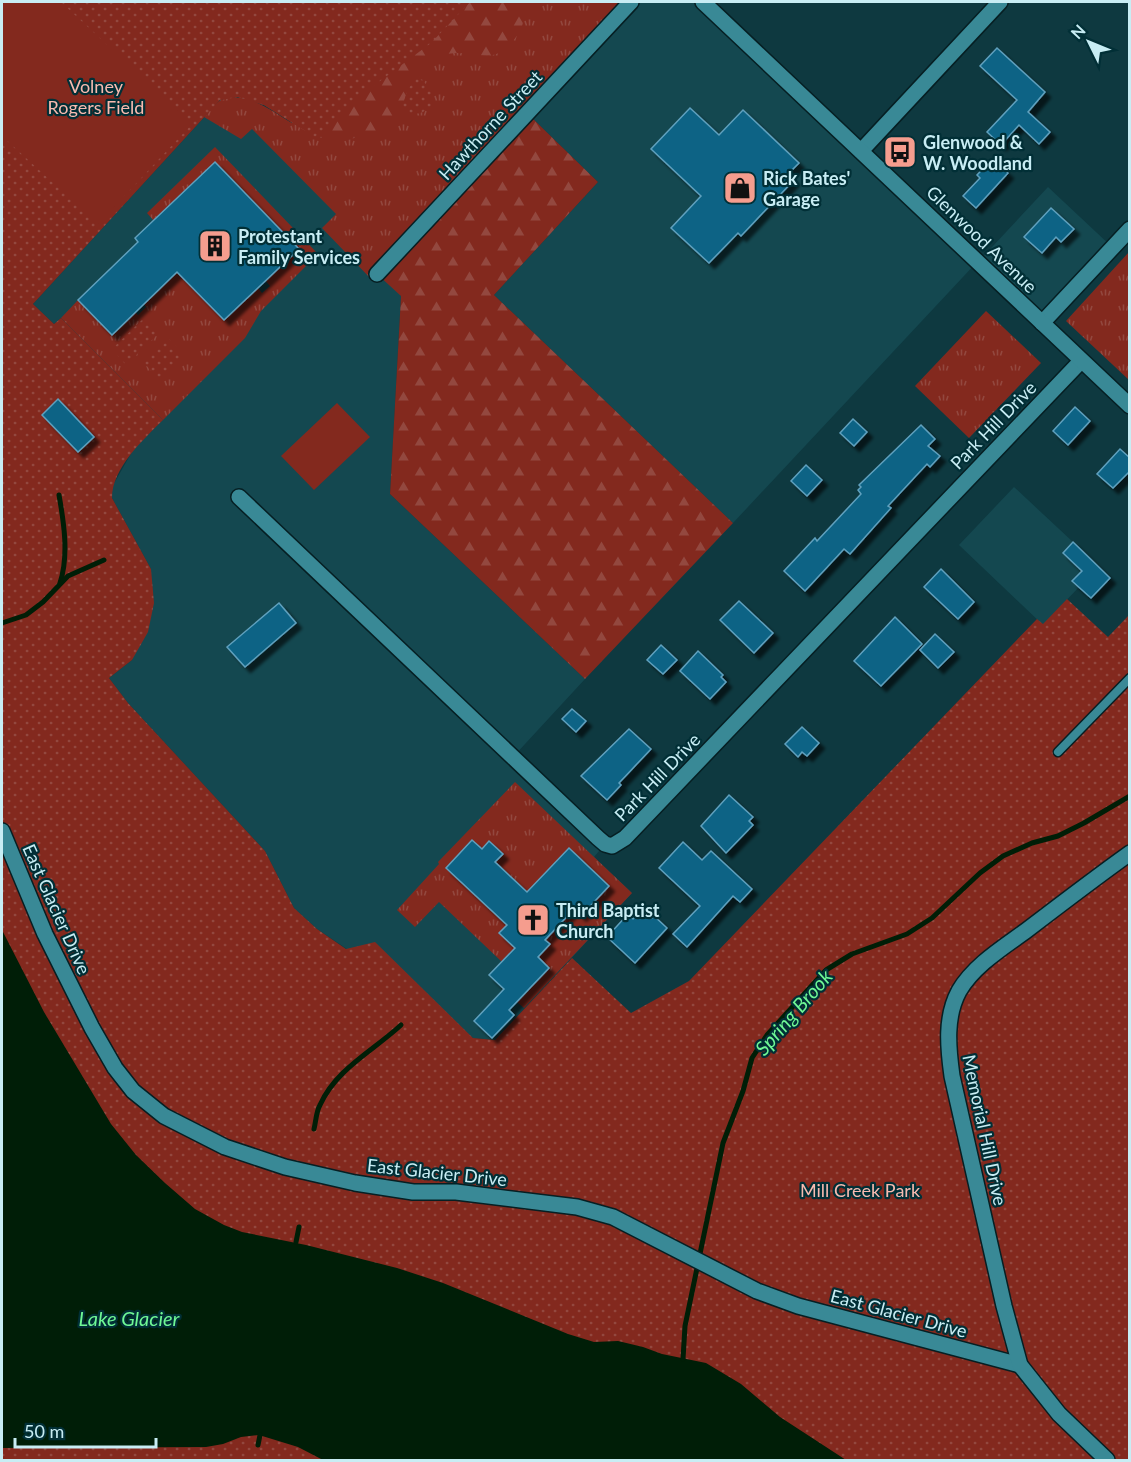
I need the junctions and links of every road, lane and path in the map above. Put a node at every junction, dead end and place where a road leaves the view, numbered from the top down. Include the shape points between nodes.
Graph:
1 (631, 2) edge
2 (703, 2) edge
3 (1000, 2) edge
4 (861, 151) junction
5 (1130, 228) edge
6 (377, 274) dead end
7 (1042, 323) junction
8 (1081, 361) junction
9 (1130, 406) edge
10 (238, 497) dead end
11 (1130, 678) edge
12 (1058, 752) dead end
13 (2, 831) edge
14 (1130, 853) edge
15 (1020, 1365) junction
16 (1107, 1461) edge

1 - 6 street, Hawthorne Street
2 - 4 street, Glenwood Avenue
3 - 4 street
4 - 7 street, Glenwood Avenue
5 - 7 street
7 - 8 street, Glenwood Avenue
8 - 9 street, Glenwood Avenue
8 - 10 street, Park Hill Drive via 625,838 612,846 598,838
11 - 12 lane
13 - 15 street, East Glacier Drive via 45,934 92,1028 133,1091 164,1116 225,1147 285,1167 354,1183 577,1207 613,1217 757,1291 809,1309
14 - 15 street, Memorial Hill Drive via 990,957 962,987 949,1019 952,1076
15 - 16 street, Memorial Hill Drive via 1059,1414

